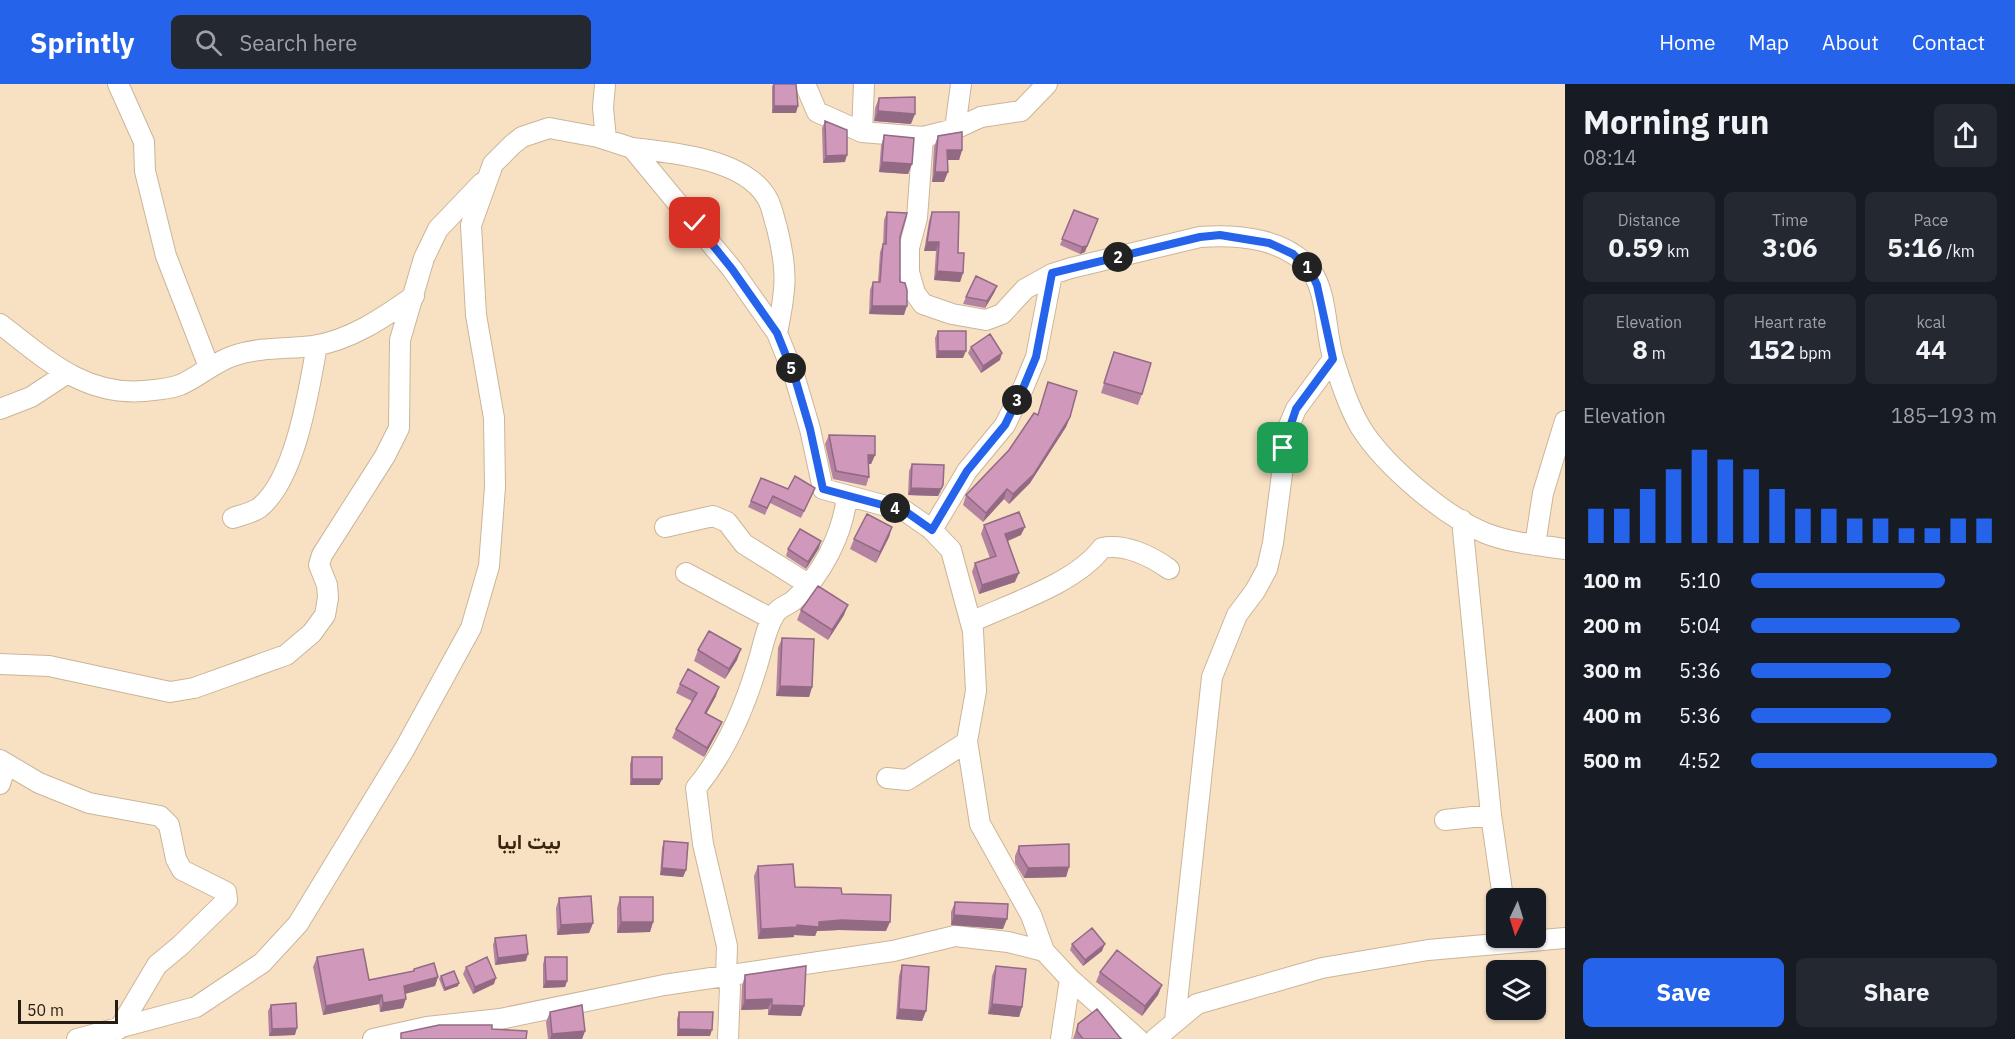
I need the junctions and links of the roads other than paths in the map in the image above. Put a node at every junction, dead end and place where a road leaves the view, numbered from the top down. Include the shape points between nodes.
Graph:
1 (118, 84) edge
2 (605, 84) edge
3 (805, 84) edge
4 (864, 84) edge
5 (961, 84) edge
6 (1047, 84) edge
7 (955, 129) junction
8 (862, 132) junction
9 (923, 137) junction
10 (606, 139) junction
11 (632, 148) junction
12 (486, 179) junction
13 (1052, 273) junction
14 (414, 296) junction
15 (0, 324) edge
16 (777, 333) junction
17 (317, 345) junction
18 (1333, 359) junction
19 (209, 367) junction
20 (66, 374) junction
21 (0, 409) edge
22 (1565, 421) edge
23 (847, 496) junction
24 (233, 518) dead end
25 (1462, 519) junction
26 (665, 527) dead end
27 (932, 530) junction
28 (1535, 545) junction
29 (1565, 549) edge
30 (1169, 569) dead end
31 (686, 573) dead end
32 (808, 584) junction
33 (772, 619) junction
34 (971, 622) junction
35 (0, 664) edge
36 (967, 742) junction
37 (3, 762) edge
38 (887, 778) dead end
39 (0, 784) edge
40 (1491, 815) junction
41 (1445, 820) dead end
42 (1502, 888) edge
43 (1565, 938) edge
44 (1546, 941) edge
45 (1486, 943) edge
46 (1546, 944) edge
47 (1044, 951) junction
48 (1565, 954) edge
49 (726, 977) junction
50 (1071, 979) junction
51 (1175, 1021) junction
52 (119, 1029) junction
53 (77, 1039) edge
54 (373, 1039) edge
55 (728, 1039) edge
56 (1061, 1039) edge
57 (1138, 1039) edge
58 (1155, 1039) edge

1 - 19 street via 144,142 145,171 166,256
2 - 10 street
3 - 8 street via 817,112
4 - 8 street
5 - 7 street
6 - 7 street via 1021,111 981,117
7 - 9 street
8 - 9 street
9 - 13 street via 909,272 923,304 986,320 1002,314 1025,289
10 - 11 street
10 - 12 street via 564,128 537,131 501,153
11 - 16 street via 732,269
11 - 16 street via 678,152 714,163 749,180 766,197 787,278
12 - 14 street via 438,230 424,258
12 - 52 street via 471,225 476,315 494,418 495,487 489,566 471,628 404,750 298,924 262,963 196,1007
13 - 18 street via 1200,237 1220,235 1269,243 1293,254 1311,272
13 - 27 street via 1036,357 1024,386 1005,425 967,471
14 - 17 street via 377,322
14 - 35 street via 400,340 399,428 322,555 319,565 328,598 325,615 312,633 286,655 194,688 170,692 49,666
15 - 20 street
16 - 23 street via 795,378 823,489
17 - 19 street via 236,355
17 - 24 street via 306,411 282,475 257,509
18 - 25 street via 1361,428 1381,453 1422,492
18 - 51 street via 1296,409 1288,428 1267,568 1237,615 1212,677
19 - 20 street via 180,385 138,391 106,389
20 - 21 street via 31,397
22 - 28 street via 1543,493
23 - 27 street via 905,511
23 - 32 street via 838,534
25 - 28 street via 1484,532
25 - 40 street
26 - 32 street via 713,516 728,522 744,544
27 - 34 street via 951,550
28 - 29 street
30 - 34 street via 1151,557 1111,546 1102,548 1072,574
31 - 33 street
32 - 33 street
33 - 49 street via 727,741 696,788 703,844 727,946
34 - 36 street via 976,692
36 - 38 street via 907,780
36 - 47 street via 980,824 1031,915
37 - 39 street
37 - 52 street via 39,783 89,803 160,816 169,825 182,870 226,892 227,900 157,965
40 - 41 street
40 - 42 street
43 - 44 street
45 - 51 street via 1322,968 1197,1004
46 - 48 street
47 - 49 street via 955,936 893,951
47 - 50 street
49 - 54 street
49 - 55 street via 730,987
50 - 56 street
50 - 57 street
51 - 58 street
52 - 53 street

